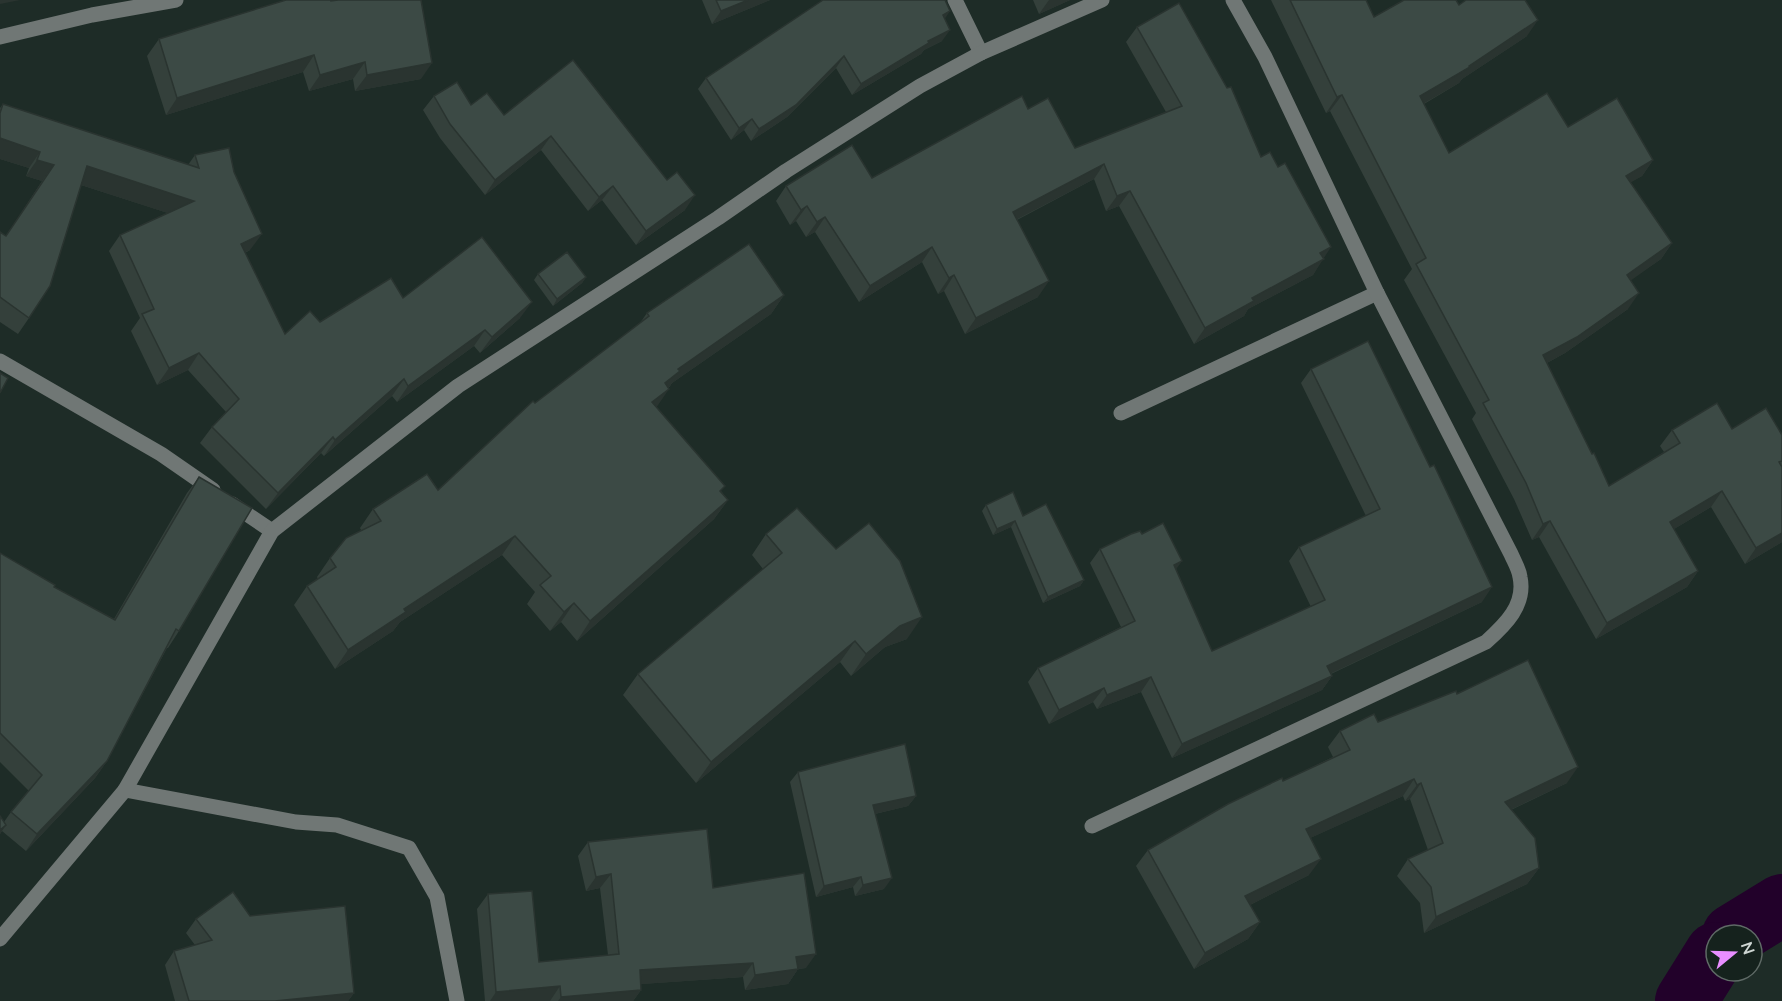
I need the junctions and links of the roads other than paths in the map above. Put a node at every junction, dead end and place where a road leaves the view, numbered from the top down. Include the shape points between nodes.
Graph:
1 (176, 0) edge
2 (956, 0) edge
3 (1102, 0) edge
4 (1233, 0) edge
5 (0, 37) edge
6 (981, 53) junction
7 (1377, 292) junction
8 (0, 361) edge
9 (1121, 413) dead end
10 (272, 531) junction
11 (125, 790) junction
12 (1092, 826) dead end
13 (0, 939) edge
14 (457, 1001) edge

1 - 5 street
2 - 6 street
3 - 6 street
4 - 7 street via 1265,57
6 - 10 street via 863,122 495,361
7 - 9 street
7 - 12 street via 1511,554 1520,577 1519,601 1508,622 1486,642
8 - 10 street via 161,454
10 - 11 street
11 - 13 street
11 - 14 street via 296,822 337,825 409,848 437,897

